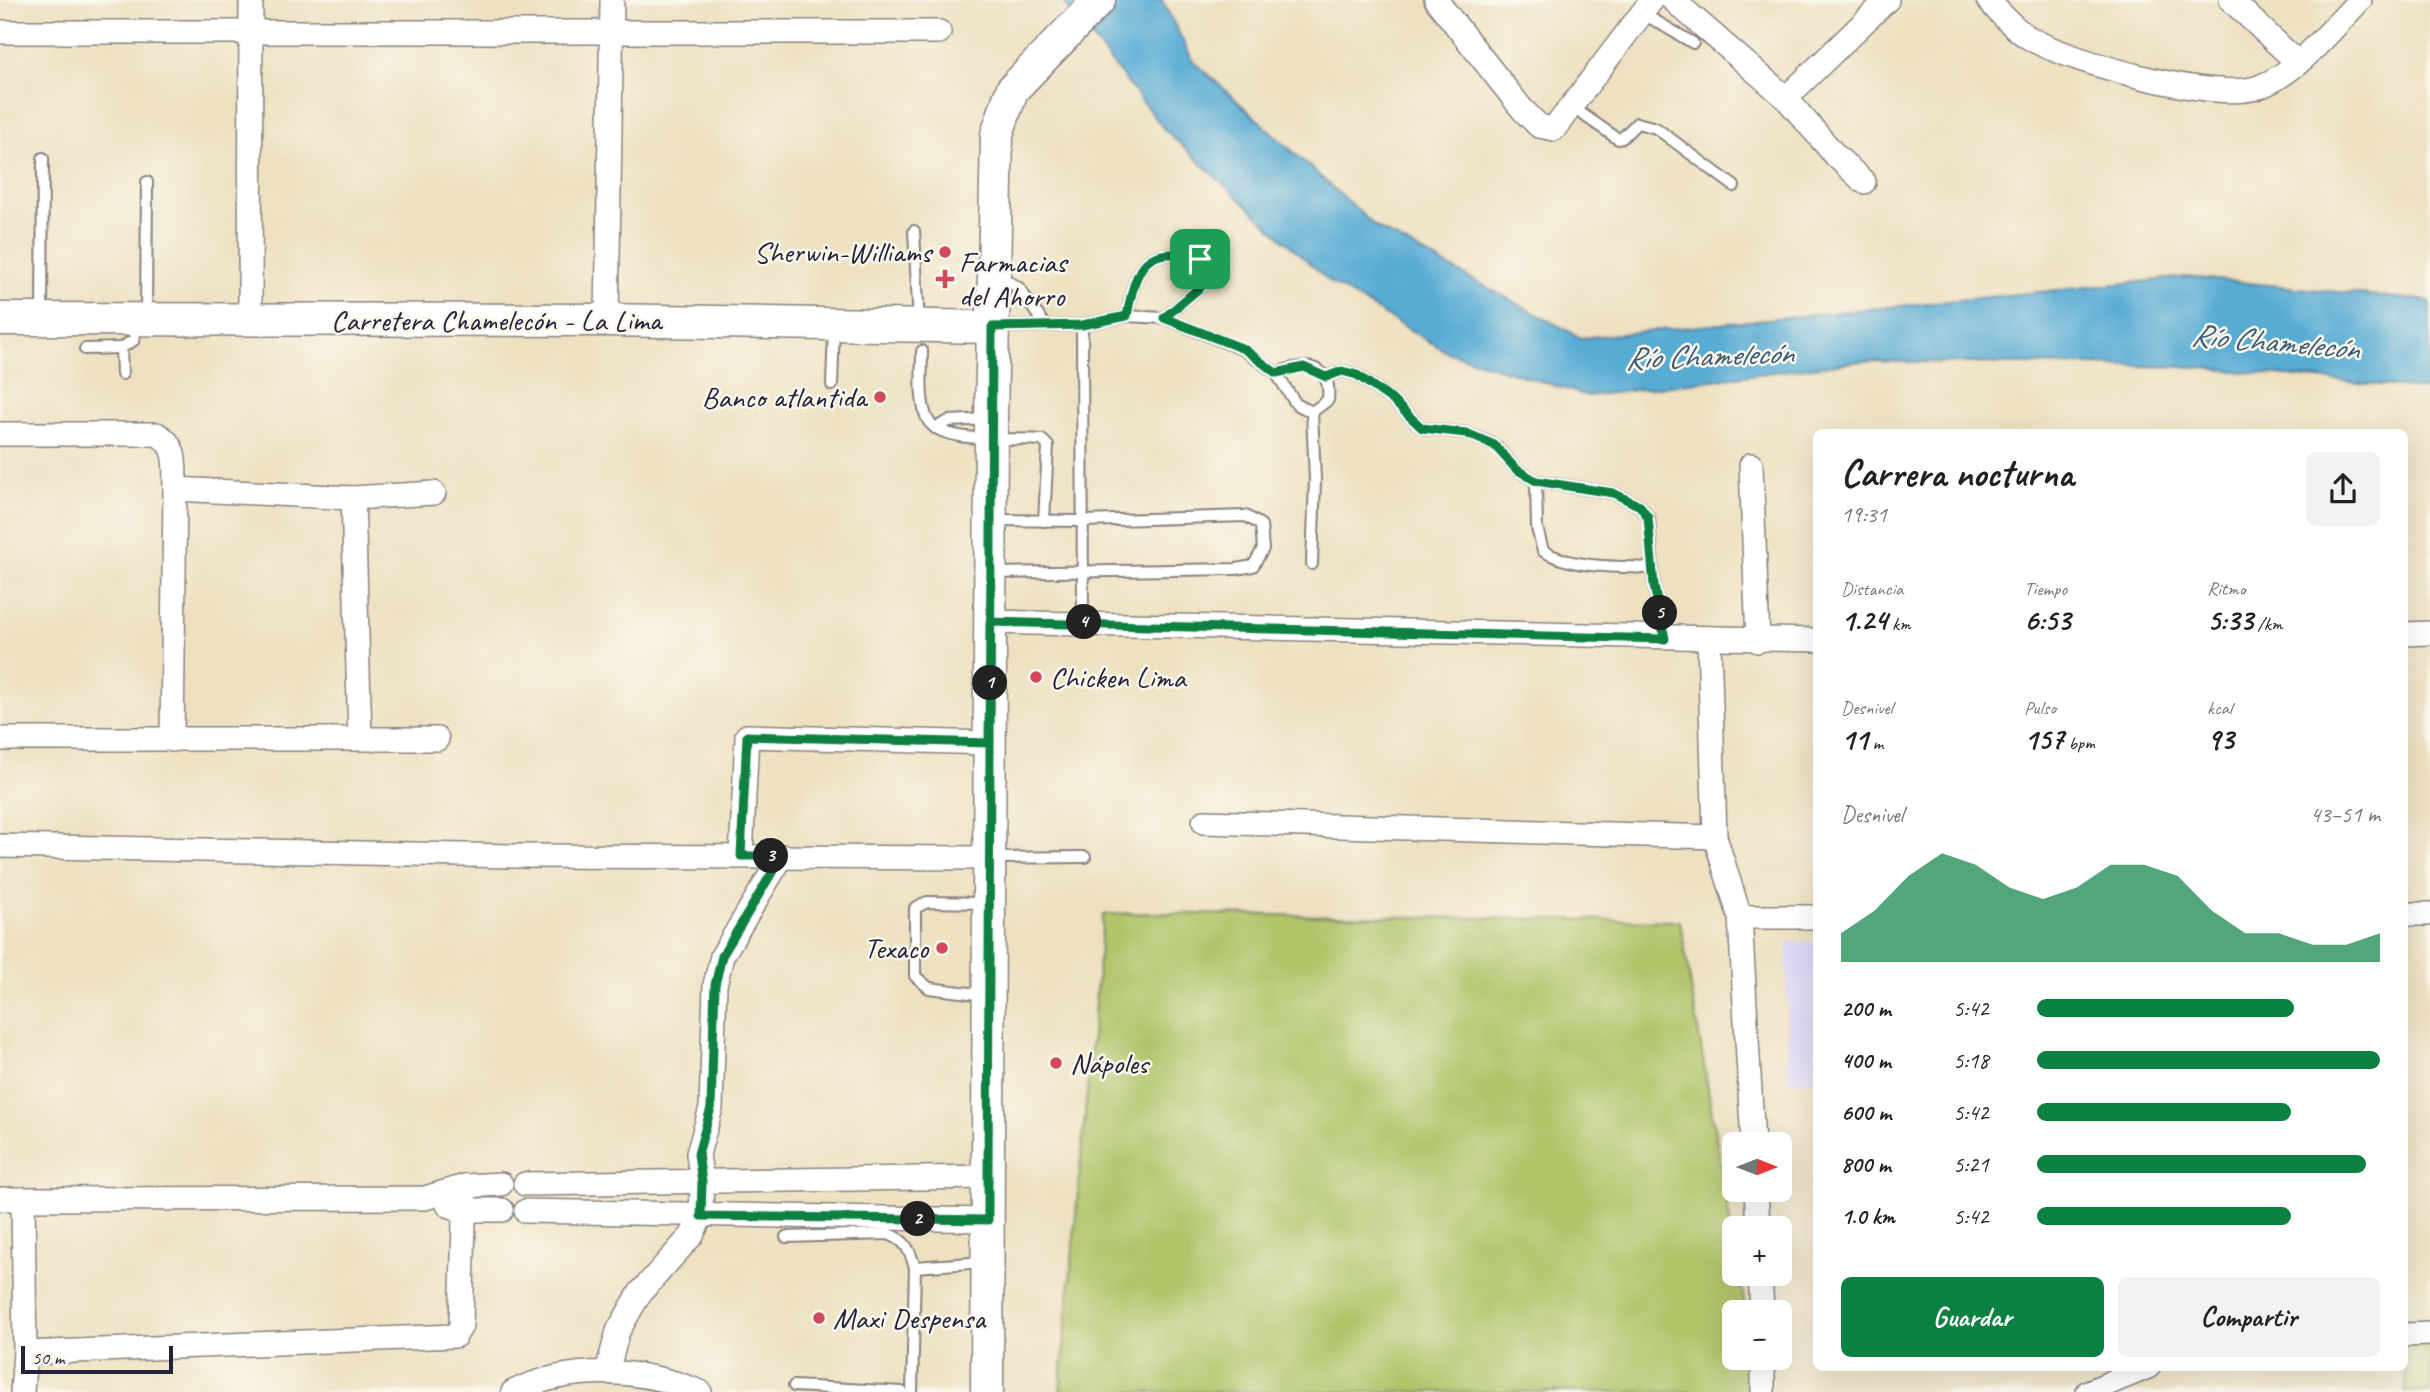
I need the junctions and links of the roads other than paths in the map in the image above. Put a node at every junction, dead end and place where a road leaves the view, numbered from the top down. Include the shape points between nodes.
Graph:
1 (251, 0) edge
2 (612, 0) edge
3 (1099, 0) edge
4 (1436, 0) edge
5 (1673, 0) edge
6 (1887, 0) edge
7 (1988, 0) edge
8 (2231, 0) edge
9 (2360, 0) edge
10 (1647, 7) edge
11 (612, 30) junction
12 (0, 32) edge
13 (251, 32) junction
14 (939, 32) dead end
15 (1693, 43) dead end
16 (2298, 63) junction
17 (1786, 98) junction
18 (1572, 107) junction
19 (43, 158) dead end
20 (147, 182) dead end
21 (1864, 182) dead end
22 (1734, 187) dead end
23 (915, 231) dead end
24 (992, 272) junction
25 (1127, 316) junction
26 (0, 318) edge
27 (42, 318) junction
28 (1164, 318) junction
29 (141, 319) junction
30 (250, 319) junction
31 (607, 320) junction
32 (834, 324) junction
33 (1044, 324) junction
34 (1082, 325) junction
35 (992, 327) junction
36 (921, 338) junction
37 (121, 348) junction
38 (85, 349) dead end
39 (1276, 373) junction
40 (122, 374) dead end
41 (1326, 377) junction
42 (832, 385) dead end
43 (1312, 412) junction
44 (935, 428) junction
45 (991, 428) junction
46 (0, 434) edge
47 (1751, 465) dead end
48 (1536, 481) junction
49 (175, 489) junction
50 (434, 493) dead end
51 (353, 498) junction
52 (990, 520) junction
53 (1044, 521) junction
54 (1083, 522) junction
55 (1312, 565) dead end
56 (1653, 568) junction
57 (1083, 571) junction
58 (990, 573) junction
59 (990, 622) junction
60 (1083, 622) junction
61 (2430, 633) edge
62 (2408, 634) edge
63 (1665, 639) junction
64 (1709, 640) junction
65 (1813, 640) edge
66 (1758, 641) junction
67 (360, 738) junction
68 (0, 739) edge
69 (437, 739) dead end
70 (172, 740) junction
71 (989, 743) junction
72 (1204, 821) dead end
73 (1715, 838) junction
74 (0, 846) edge
75 (741, 856) junction
76 (782, 856) junction
77 (1085, 857) dead end
78 (989, 858) junction
79 (989, 903) junction
80 (2408, 914) edge
81 (2430, 914) edge
82 (1740, 917) junction
83 (1813, 917) edge
84 (989, 995) junction
85 (1752, 1132) edge
86 (988, 1177) junction
87 (854, 1179) junction
88 (702, 1182) junction
89 (501, 1184) dead end
90 (578, 1184) junction
91 (465, 1185) junction
92 (425, 1198) junction
93 (11, 1199) edge
94 (462, 1210) junction
95 (502, 1210) dead end
96 (578, 1212) junction
97 (701, 1216) junction
98 (854, 1218) junction
99 (988, 1220) junction
100 (786, 1237) dead end
101 (988, 1262) junction
102 (915, 1267) junction
103 (2430, 1334) edge
104 (2408, 1335) edge
105 (25, 1353) junction
106 (1763, 1370) edge
107 (2138, 1371) edge
108 (607, 1372) junction
109 (574, 1375) junction
110 (794, 1386) dead end
111 (834, 1390) edge
112 (22, 1392) edge
113 (513, 1392) edge
114 (558, 1392) edge
115 (700, 1392) edge
116 (902, 1392) edge
117 (912, 1392) edge
118 (988, 1392) edge
119 (1763, 1392) edge
120 (2088, 1392) edge

1 - 13 street
2 - 11 street
3 - 24 street via 1012,90 1002,113 996,134
4 - 18 street via 1539,127 1554,129
5 - 17 street
6 - 17 street
7 - 16 street via 2028,37 2055,52 2220,93 2259,87
8 - 16 street
9 - 16 street
10 - 15 lane
10 - 18 street
11 - 13 street
11 - 14 street
11 - 31 street
12 - 13 street
13 - 30 street
17 - 21 street
18 - 22 lane via 1618,139 1637,123 1656,128
19 - 27 lane
20 - 29 lane
23 - 36 lane
24 - 33 lane via 1019,288
24 - 35 street
25 - 28 lane
25 - 28 lane via 1133,280 1148,261 1162,252 1200,259 1205,283
25 - 34 lane
26 - 27 street, Carretera Chamelecón - La Lima
27 - 29 street, Carretera Chamelecón - La Lima
28 - 39 lane via 1244,349
29 - 30 street, Carretera Chamelecón - La Lima
29 - 37 lane via 134,340
30 - 31 street, Carretera Chamelecón - La Lima
31 - 32 street, Carretera Chamelecón - La Lima
32 - 36 street, Carretera Chamelecón - La Lima
32 - 42 lane
33 - 34 lane
33 - 35 lane
34 - 54 lane
35 - 36 street, Carretera Chamelecón - La Lima
35 - 45 street
36 - 44 lane via 926,418
37 - 38 lane
37 - 40 lane
39 - 41 lane via 1304,367
39 - 43 lane via 1296,404
41 - 43 lane via 1328,400
41 - 48 lane via 1342,371 1357,375 1422,428 1466,433 1494,445 1516,469
43 - 55 lane
44 - 45 lane via 949,421
44 - 45 lane via 950,436
45 - 52 street
45 - 53 lane via 1042,440 1048,446
46 - 49 street via 157,434 168,440 174,451
47 - 66 street
48 - 56 lane via 1613,493 1640,506 1648,517
48 - 56 lane via 1537,528 1543,551 1580,563
49 - 51 street
49 - 70 street
50 - 51 street
51 - 67 street
52 - 53 lane
52 - 58 street
53 - 54 lane
54 - 57 lane
54 - 57 lane via 1246,516 1261,525 1263,549 1253,566 1236,569
56 - 63 lane
57 - 58 lane
57 - 60 lane
58 - 59 street
59 - 60 street
59 - 71 street
60 - 63 street
61 - 62 street
63 - 64 street
64 - 66 street
64 - 73 street
65 - 66 street
67 - 69 street
67 - 70 street
68 - 70 street
71 - 75 street via 747,736
71 - 78 street
72 - 73 street
73 - 82 street
74 - 75 street
75 - 76 street
76 - 78 street
76 - 88 street via 722,956 715,985 711,1108 698,1154
77 - 78 lane
78 - 79 street
79 - 84 street
79 - 84 lane via 927,902 915,908 915,976 929,988
80 - 81 street
82 - 83 street
82 - 85 street
84 - 86 street
86 - 87 street
86 - 99 street
87 - 88 street
87 - 98 street
88 - 90 street
88 - 97 street
89 - 91 street
90 - 96 street
90 - 96 street via 534,1184 534,1211
91 - 92 street
91 - 94 street
92 - 93 street
92 - 94 street
93 - 105 street
94 - 95 street
94 - 105 street via 461,1326 456,1336
96 - 97 street
97 - 98 street
97 - 108 street via 692,1236 640,1293 618,1331
98 - 99 street
99 - 101 street
100 - 102 lane via 888,1234 901,1238
101 - 102 lane
101 - 118 street
102 - 117 lane
103 - 104 street
105 - 112 street
106 - 119 street
107 - 120 street
108 - 109 street
108 - 115 street via 655,1377
109 - 113 street
109 - 114 street
110 - 111 lane
111 - 116 lane

